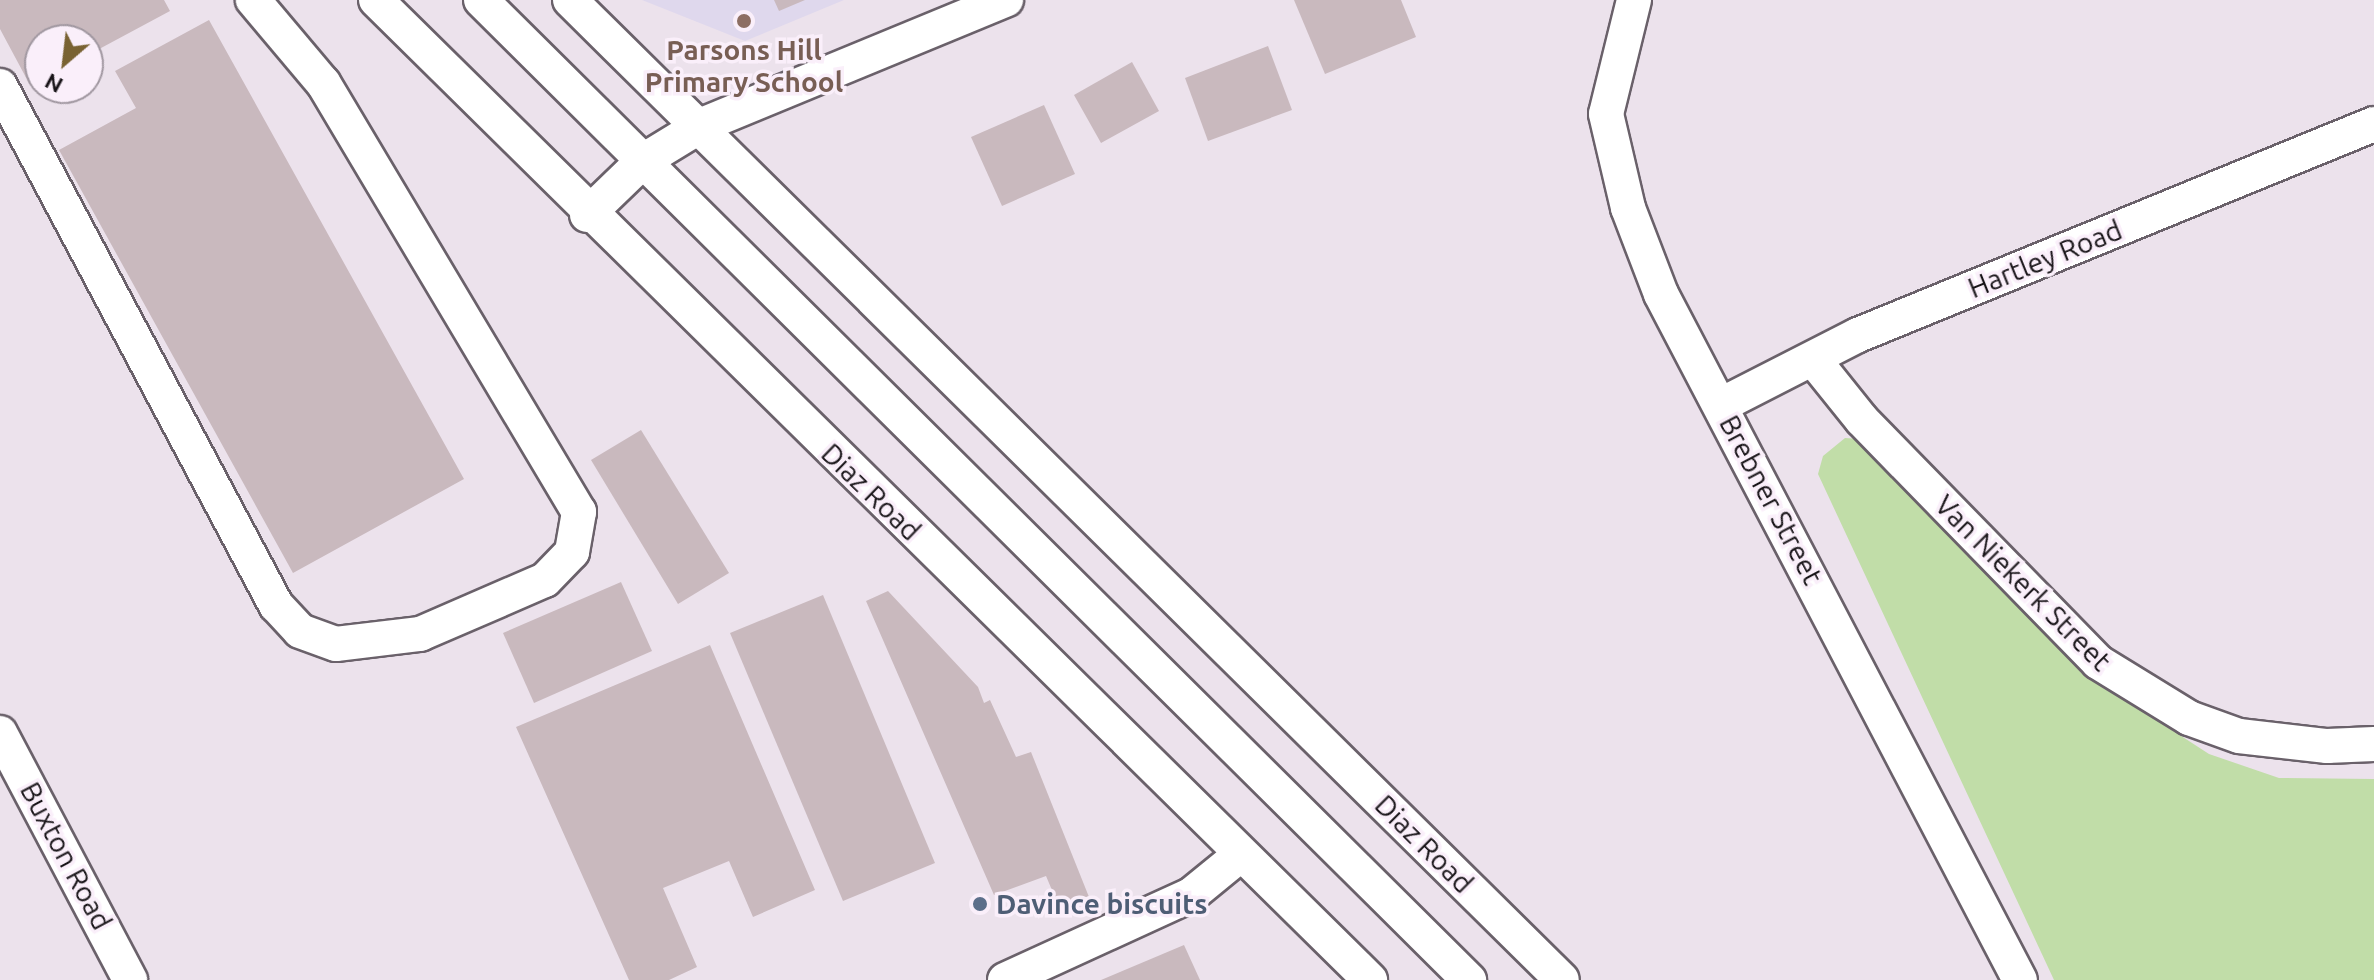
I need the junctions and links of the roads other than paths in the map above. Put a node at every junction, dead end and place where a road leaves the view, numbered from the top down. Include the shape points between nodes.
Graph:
1 (253, 0) edge
2 (376, 0) edge
3 (481, 0) edge
4 (570, 0) edge
5 (1006, 0) edge
6 (1634, 0) edge
7 (0, 86) edge
8 (2374, 124) edge
9 (702, 125) junction
10 (643, 161) junction
11 (587, 215) junction
12 (1813, 359) junction
13 (1721, 405) junction
14 (0, 733) edge
15 (2374, 744) edge
16 (1240, 855) junction
17 (130, 980) edge
18 (1005, 980) edge
19 (1370, 980) edge
20 (1469, 980) edge
21 (1562, 980) edge
22 (2020, 980) edge

1 - 7 street via 323,83 579,512 572,552 554,574 420,634 336,644 300,631 276,605
2 - 11 street, Diaz Road
3 - 10 street
4 - 9 street, Diaz Road
5 - 9 street
6 - 13 street, Brebner Street via 1606,114 1628,208 1661,294
8 - 12 street, Hartley Road
9 - 10 street
9 - 21 street, Diaz Road
10 - 11 street
10 - 20 street
11 - 16 street, Diaz Road
12 - 13 street, Hartley Road
12 - 15 street, Van Niekerk Street via 1862,420 2109,671 2189,718 2239,736 2284,744
13 - 22 street, Brebner Street
14 - 17 street, Buxton Road
16 - 18 street via 1191,895
16 - 19 street, Diaz Road

